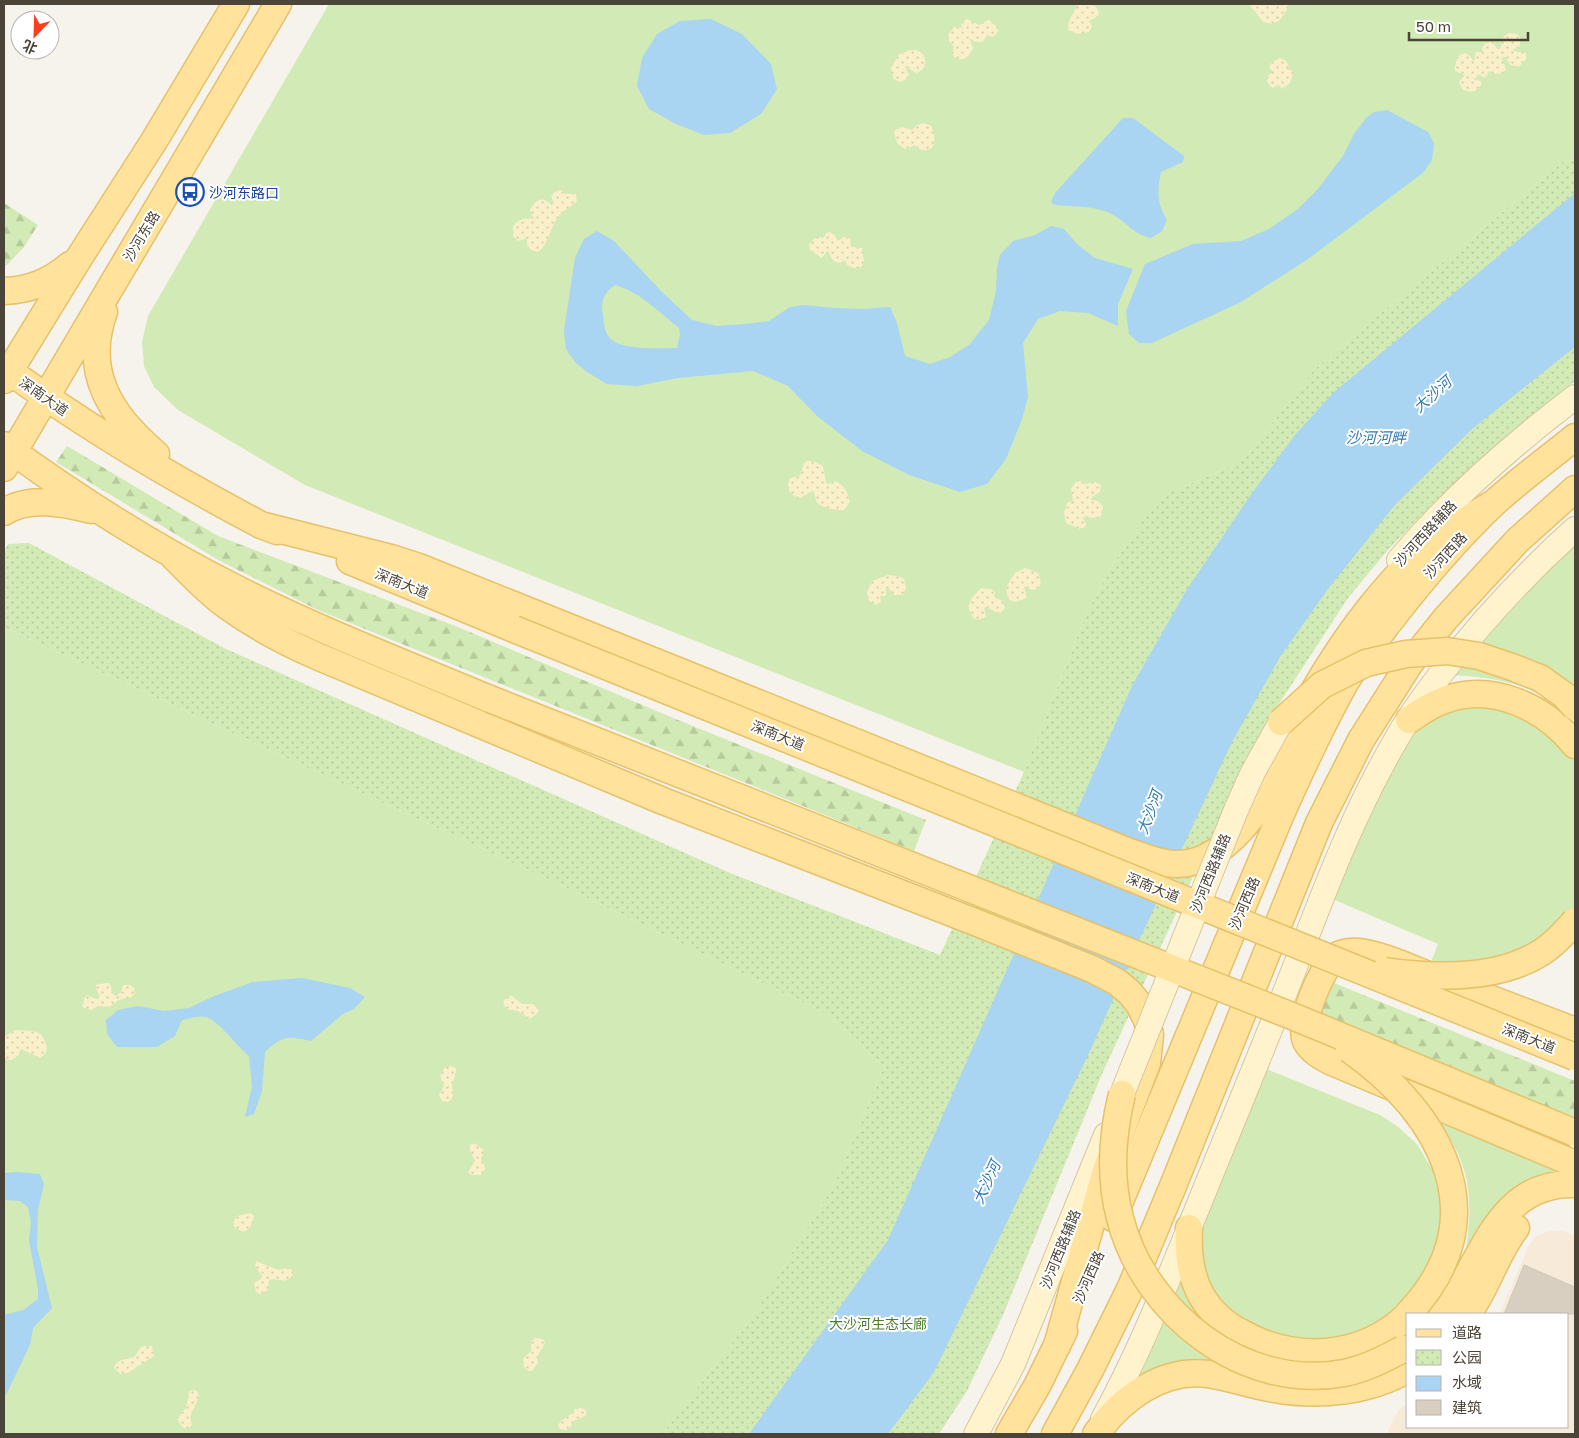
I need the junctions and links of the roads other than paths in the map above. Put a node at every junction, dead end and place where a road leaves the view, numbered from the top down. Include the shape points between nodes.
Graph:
1 (236, 4) edge
2 (278, 4) edge
3 (78, 258) junction
4 (120, 271) junction
5 (4, 291) edge
6 (6, 373) edge
7 (1575, 397) edge
8 (46, 398) junction
9 (1575, 437) edge
10 (7, 455) edge
11 (1575, 489) edge
12 (204, 495) junction
13 (1492, 504) junction
14 (4, 512) edge
15 (104, 513) junction
16 (261, 524) junction
17 (1575, 529) edge
18 (170, 554) junction
19 (1575, 707) edge
20 (1408, 720) junction
21 (1281, 722) junction
22 (1569, 737) edge
23 (1575, 921) edge
24 (1322, 955) junction
25 (1292, 1016) junction
26 (1575, 1031) edge
27 (1575, 1057) edge
28 (1122, 1094) junction
29 (1575, 1133) edge
30 (1575, 1164) edge
31 (1575, 1185) edge
32 (1189, 1228) junction
33 (1130, 1289) junction
34 (1410, 1313) edge
35 (1443, 1313) edge
36 (1469, 1313) edge
37 (1406, 1317) edge
38 (1057, 1346) junction
39 (1406, 1346) edge
40 (1406, 1371) edge
41 (976, 1434) edge
42 (1009, 1434) edge
43 (1054, 1434) edge
44 (1080, 1434) edge
45 (1095, 1434) edge

1 - 3 main road via 154,141
2 - 4 main road, 沙河东路
3 - 5 main road via 56,277 36,286
3 - 6 main road
4 - 8 main road, 沙河东路
4 - 12 main road via 101,325 97,360 100,380 117,415 129,429
6 - 8 main road, 深南大道
7 - 21 main road, 沙河西路辅路, bridge via 1482,473 1407,550 1339,635
8 - 10 main road, 沙河东路
8 - 12 main road, 深南大道
9 - 13 main road, 沙河西路
10 - 15 main road
11 - 33 main road via 1516,541 1446,618 1410,663 1361,740 1319,823
12 - 16 main road, 深南大道
13 - 16 main road, bridge via 1422,552 1385,590 1348,636 1296,722 1254,814 1233,838 1201,860 1176,864 1144,857 419,567
13 - 38 main road, 沙河西路 via 1397,612 1347,680 1324,723 1281,814
14 - 15 main road via 21,505 57,503
15 - 18 main road
16 - 24 main road, 深南大道, bridge
17 - 20 main road via 1505,596
18 - 25 main road, bridge via 266,602 490,699
18 - 38 main road, bridge via 226,605 293,646 663,801 1092,969 1129,992 1147,1020 1150,1035 1147,1063 1106,1170
19 - 21 main road, bridge via 1540,678 1478,656 1447,651 1406,654 1366,663 1322,685
20 - 22 main road via 1442,700 1482,694 1522,703 1543,714
20 - 32 main road via 1374,780 1341,850
21 - 28 main road, 沙河西路辅路, bridge via 1236,810
23 - 24 main road, bridge via 1541,953 1496,970 1468,974 1438,976 1374,970
24 - 27 main road, 深南大道, bridge
25 - 29 main road, bridge
25 - 34 main road, bridge via 1328,1035 1387,1080 1425,1124 1447,1168 1453,1192 1452,1239 1434,1283
26 - 30 main road via 1389,960 1358,952 1336,956 1328,964 1307,1011 1304,1030 1305,1040 1321,1057
28 - 39 main road, bridge via 1113,1159 1116,1199 1124,1232 1151,1286 1197,1333 1241,1360 1272,1371 1305,1376 1358,1369
28 - 41 main road, 沙河西路辅路, bridge via 1028,1332
31 - 35 main road via 1561,1183 1543,1187 1504,1214
31 - 36 main road via 1537,1206 1522,1221 1499,1254
32 - 37 main road via 1188,1249 1196,1286 1218,1317 1254,1340 1302,1353 1326,1352 1350,1348 1388,1331
32 - 45 main road via 1136,1353
33 - 43 main road
33 - 44 main road
38 - 42 main road, 沙河西路
40 - 45 main road via 1372,1384 1317,1392 1276,1390 1206,1374 1170,1378 1152,1384 1126,1400

